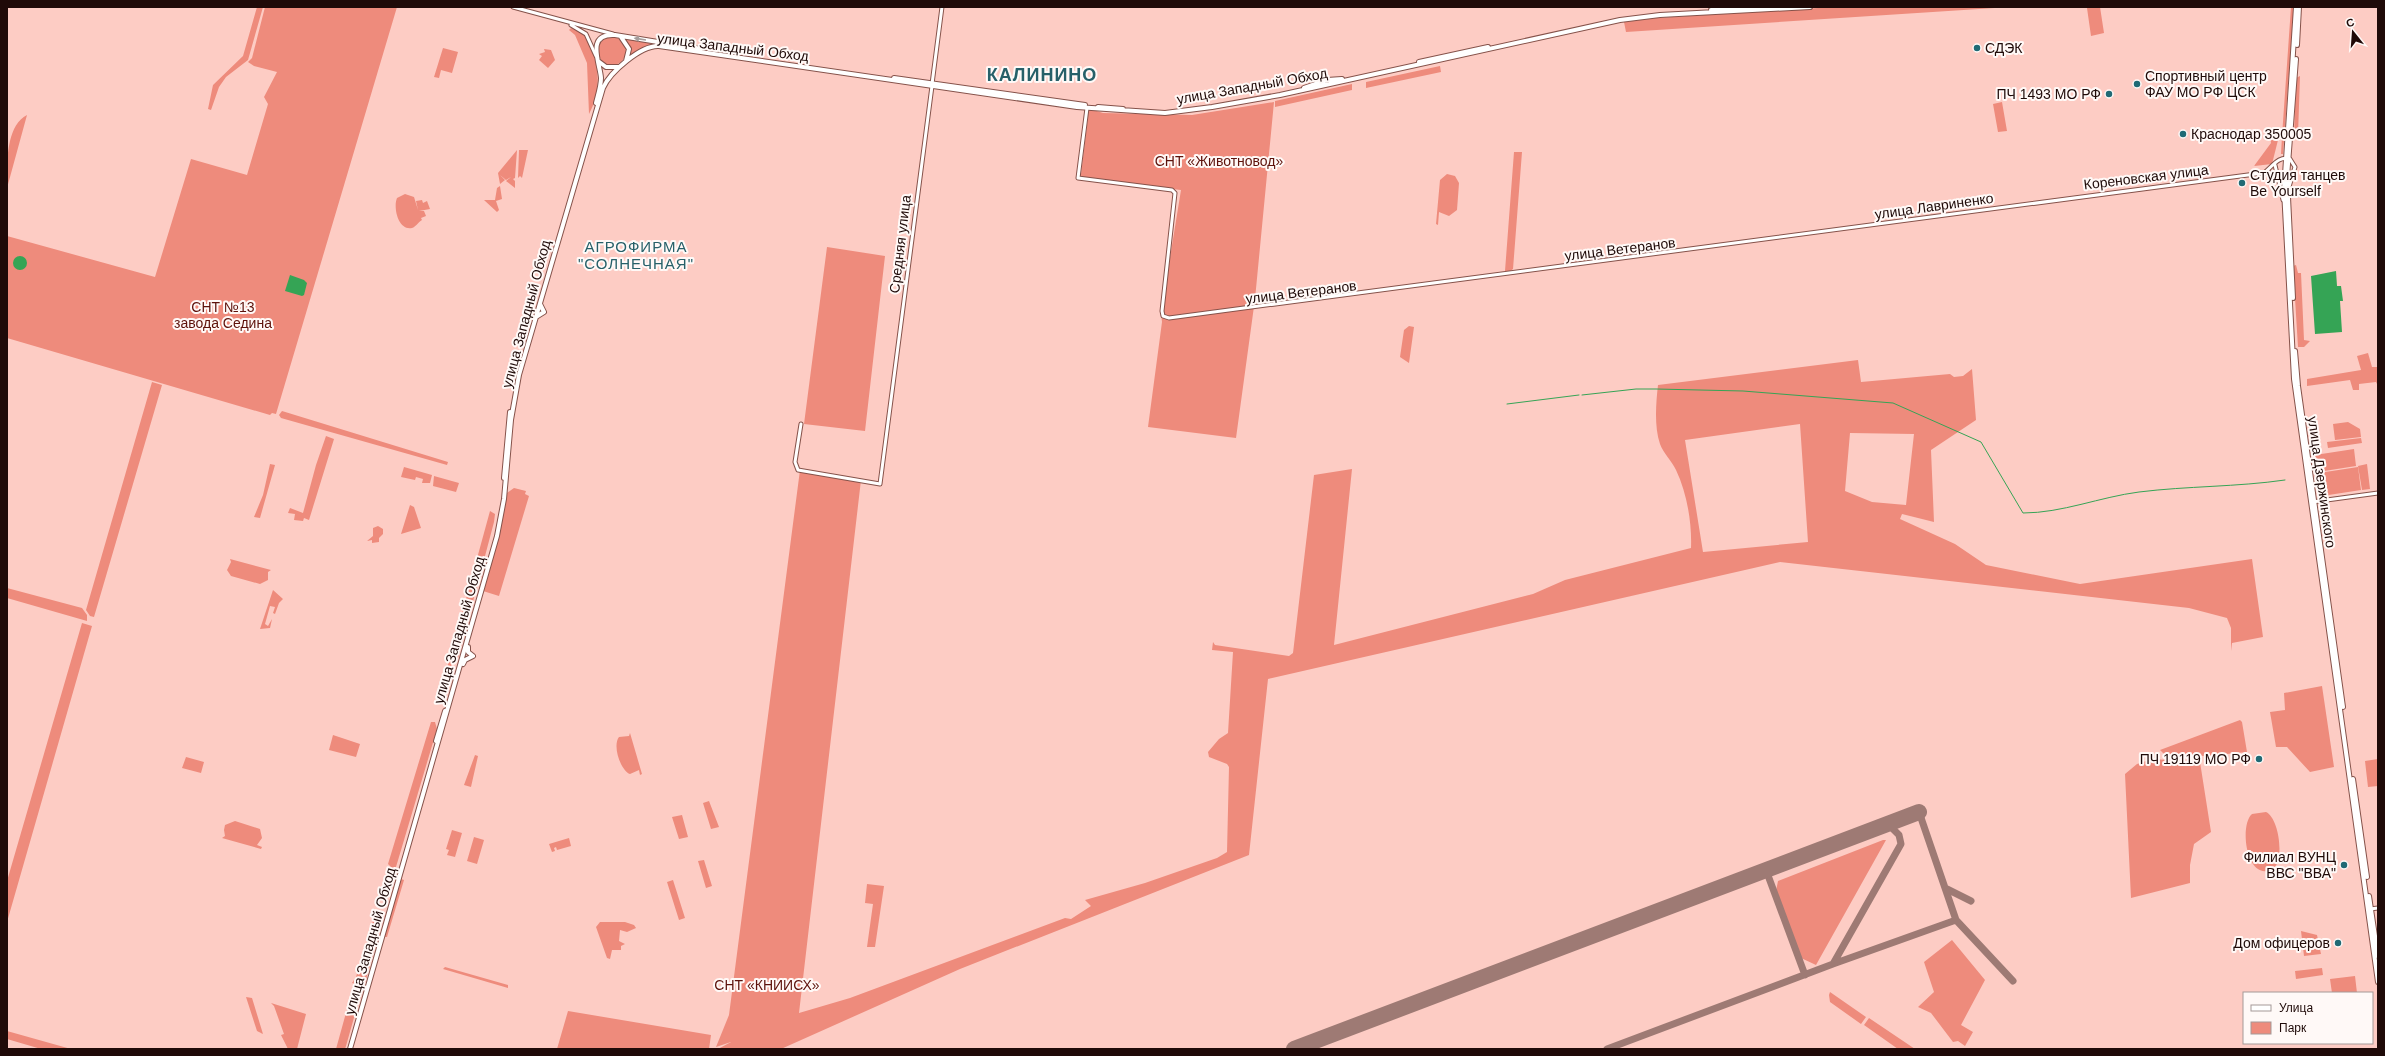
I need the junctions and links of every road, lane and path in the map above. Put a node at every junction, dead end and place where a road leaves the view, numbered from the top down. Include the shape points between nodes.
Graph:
1 (513, 7) edge
2 (942, 7) edge
3 (1759, 7) edge
4 (1810, 7) edge
5 (2297, 7) edge
6 (560, 21) junction
7 (615, 35) junction
8 (620, 36) junction
9 (596, 57) junction
10 (622, 65) junction
11 (933, 77) junction
12 (924, 82) junction
13 (932, 85) junction
14 (940, 85) junction
15 (1087, 107) junction
16 (2287, 158) junction
17 (2275, 165) junction
18 (2263, 173) junction
19 (2278, 174) junction
20 (2292, 174) junction
21 (2286, 177) junction
22 (2288, 190) junction
23 (2032, 203) joint
24 (2285, 208) junction
25 (1840, 231) joint
26 (540, 301) junction
27 (535, 319) junction
28 (801, 424) dead end
29 (2378, 493) edge
30 (2312, 502) junction
31 (474, 617) junction
32 (456, 682) junction
33 (2378, 908) edge
34 (2370, 909) junction
35 (2378, 956) edge
36 (2378, 982) edge
37 (349, 1049) edge

1 - 6 street
2 - 11 street, Средняя улица
3 - 15 main road, улица Западный Обход via 1625,17 1241,101 1185,109
4 - 15 main road, улица Западный Обход via 1649,16 1580,28 1268,97 1185,111 1155,112
5 - 16 main road, улица Дзержинского
6 - 7 street
6 - 9 street via 584,32
7 - 8 main road, улица Западный Обход
7 - 9 main road via 606,36 598,41
8 - 10 main road via 629,49
12 -> 8 main road, улица Западный Обход
9 - 10 main road via 600,64 609,68
9 - 37 main road, улица Западный Обход via 601,78 598,92 517,374 508,420 502,497 495,536
10 - 13 main road, улица Западный Обход via 644,49 655,46
10 - 26 main road, улица Западный Обход via 608,80 601,96
11 - 12 street
11 - 13 street, Средняя улица
11 - 14 street
12 - 13 main road, улица Западный Обход
13 - 14 main road, улица Западный Обход
13 - 15 main road, улица Западный Обход
13 - 28 street, Средняя улица via 880,484 798,470 795,462
14 - 15 main road, улица Западный Обход
15 - 25 street, улица Ветеранов via 1078,178 1172,190 1175,193 1163,316 1169,318
16 - 17 street via 2279,160
16 - 20 street via 2294,164
16 - 21 main road, улица Дзержинского
17 - 18 street, Кореновская улица
17 - 19 street, улица Дзержинского
18 - 19 street, Кореновская улица
18 - 23 street, Кореновская улица
19 - 21 street, Кореновская улица
19 - 24 street, улица Дзержинского
20 - 21 street
20 - 22 street
21 - 22 main road, улица Дзержинского
21 - 24 main road, улица Дзержинского
22 - 30 main road, улица Дзержинского via 2297,378
23 - 25 street, улица Лавриненко
24 - 30 main road, улица Дзержинского via 2294,378
26 - 27 main road, улица Западный Обход
26 - 27 main road via 544,312
27 - 31 main road, улица Западный Обход via 514,401 501,520
29 - 30 street
30 - 34 main road, улица Дзержинского
31 - 32 main road, улица Западный Обход
31 - 32 main road via 467,649 473,656 463,663
32 - 37 main road, улица Западный Обход
33 - 34 street
34 - 35 main road, улица Дзержинского
34 - 36 main road, улица Дзержинского

